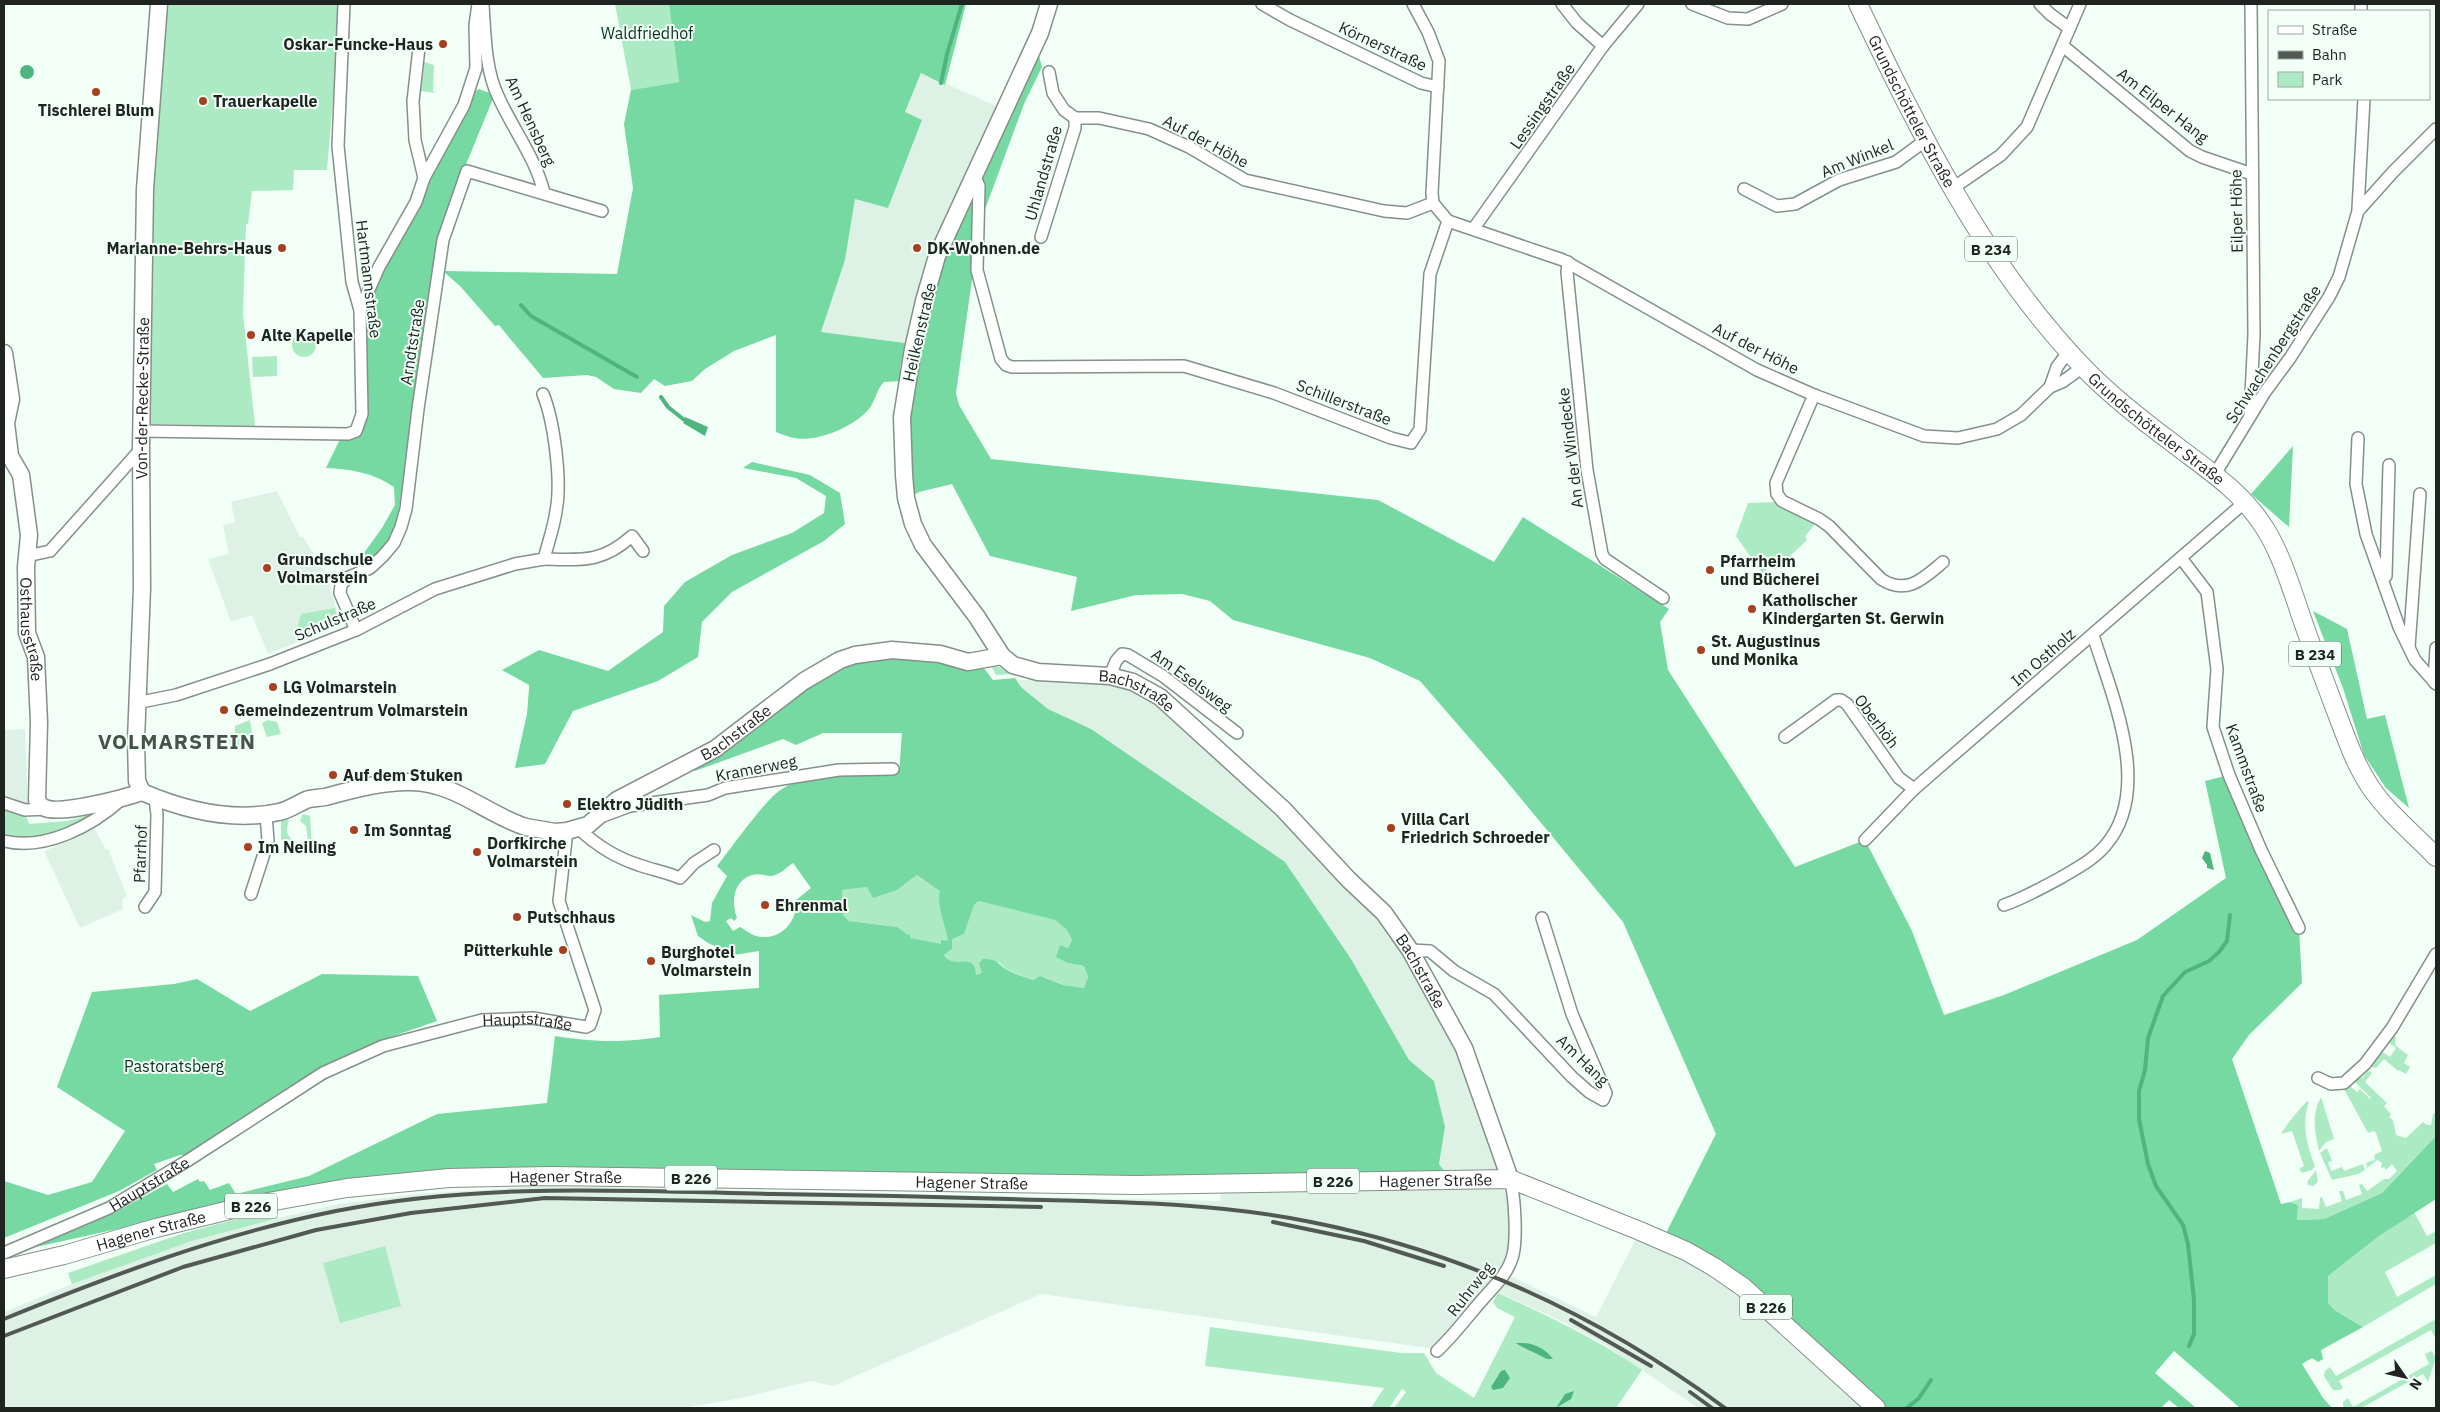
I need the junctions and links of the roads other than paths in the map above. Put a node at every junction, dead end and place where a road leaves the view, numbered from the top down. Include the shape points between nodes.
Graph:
1 (159, 4) edge
2 (344, 4) edge
3 (478, 4) edge
4 (483, 4) edge
5 (1049, 4) edge
6 (1262, 4) edge
7 (1413, 4) edge
8 (1562, 4) edge
9 (1638, 4) edge
10 (1692, 4) edge
11 (1782, 4) edge
12 (1858, 4) edge
13 (2040, 4) edge
14 (2080, 4) edge
15 (2251, 4) edge
16 (2069, 28) junction
17 (1603, 46) junction
18 (2063, 46) junction
19 (419, 48) dead end
20 (1049, 72) dead end
21 (1438, 87) junction
22 (2364, 100) edge
23 (1075, 118) junction
24 (2436, 130) edge
25 (1926, 140) junction
26 (2252, 174) junction
27 (975, 177) junction
28 (424, 178) junction
29 (1953, 188) junction
30 (1744, 189) dead end
31 (544, 193) junction
32 (1433, 203) junction
33 (602, 211) dead end
34 (2358, 211) junction
35 (1448, 221) junction
36 (1474, 228) junction
37 (1042, 237) dead end
38 (1568, 262) junction
39 (360, 310) junction
40 (2069, 351) junction
41 (4, 353) edge
42 (2083, 367) junction
43 (2050, 387) junction
44 (543, 394) dead end
45 (1814, 395) junction
46 (2250, 419) junction
47 (141, 431) junction
48 (2358, 438) dead end
49 (141, 449) junction
50 (2389, 465) dead end
51 (2215, 474) junction
52 (2420, 494) dead end
53 (2245, 502) junction
54 (643, 551) dead end
55 (27, 556) junction
56 (2181, 558) junction
57 (544, 559) junction
58 (1943, 562) dead end
59 (2385, 583) junction
60 (1663, 598) dead end
61 (356, 630) junction
62 (2094, 635) junction
63 (2409, 648) junction
64 (2436, 648) edge
65 (1002, 656) junction
66 (1110, 676) junction
67 (2435, 683) edge
68 (136, 703) junction
69 (1237, 733) dead end
70 (1785, 737) dead end
71 (893, 769) dead end
72 (1914, 790) junction
73 (148, 795) junction
74 (122, 799) junction
75 (4, 803) edge
76 (47, 809) junction
77 (266, 814) junction
78 (599, 818) junction
79 (573, 830) junction
80 (1865, 840) dead end
81 (4, 842) edge
82 (714, 850) dead end
83 (2436, 857) edge
84 (251, 894) dead end
85 (2004, 906) dead end
86 (145, 908) dead end
87 (1542, 918) dead end
88 (2299, 928) dead end
89 (1410, 950) junction
90 (2436, 954) edge
91 (2318, 1078) dead end
92 (1510, 1179) junction
93 (4, 1253) edge
94 (4, 1269) edge
95 (1437, 1351) dead end
96 (1876, 1408) edge

1 - 47 street, Von-der-Recke-Straße via 145,190
2 - 39 street, Hartmannstraße via 338,146 352,282
3 - 28 street via 476,68 472,84
4 - 31 street, Am Hensberg via 490,68 497,96 542,182
5 - 27 street, Heilkenstraße via 1040,33
6 - 21 street, Körnerstraße via 1403,74
7 - 21 street via 1439,62
8 - 17 street via 1577,23
9 - 17 street, Lessingstraße
10 - 11 street via 1728,18 1748,20
12 - 25 main road, Grundschötteler Straße / B 234
13 - 16 street
14 - 16 street
15 - 26 street, Eilper Höhe
16 - 18 street
17 - 36 street, Lessingstraße
18 - 26 street, Am Eilper Hang via 2190,151
18 - 29 street via 2027,127 2001,155
19 - 28 street via 413,101 415,140
20 - 23 street via 1053,92 1064,110
21 - 32 street
22 - 34 street
23 - 32 street, Auf der Höhe via 1099,118 1149,129 1245,180 1384,211 1407,213
23 - 37 street, Uhlandstraße via 1075,128
24 - 34 street, Schwachenbergstraße via 2392,172
25 - 29 main road, Grundschötteler Straße / B 234
25 - 30 street, Am Winkel via 1896,162 1839,180 1795,204 1777,206
26 - 46 street, Eilper Höhe via 2254,335
27 - 35 street, Schillerstraße via 979,186 976,270 1001,359 1006,365 1184,366 1274,393 1412,443 1420,429 1430,274
27 - 65 street, Heilkenstraße via 937,256 924,301 902,417 904,475 906,498 923,545
28 - 39 street via 416,202 379,267
29 - 40 main road, Grundschötteler Straße / B 234 via 2021,291
31 - 33 street, Arndtstraße
31 - 61 street, Arndtstraße via 468,171 443,240 401,527 383,556 370,568 341,584 340,593
32 - 35 street
34 - 46 street, Schwachenbergstraße via 2335,286
35 - 36 street, Auf der Höhe
36 - 38 street, Auf der Höhe
38 - 45 street, Auf der Höhe via 1740,362
38 - 60 street, An der Windecke via 1587,470 1602,554
39 - 47 street, Hartmannstraße via 362,414 356,431 348,434
40 - 42 main road, Grundschötteler Straße / B 234
40 - 43 street, Auf der Höhe via 2056,366
41 - 55 street, Osthausstraße via 11,399 6,423 10,456 21,475 29,535
42 - 43 street, Auf der Höhe
42 - 51 main road, Grundschötteler Straße / B 234 via 2124,405
43 - 45 street, Auf der Höhe via 2021,415 2005,425 1972,436 1945,439 1919,435
44 - 57 street via 549,408 558,486 557,510
45 - 58 street via 1776,483 1777,494 1782,501 1819,519 1881,579 1894,586 1916,584
46 - 51 street, Schwachenbergstraße
47 - 49 street, Von-der-Recke-Straße
48 - 59 street via 2356,484 2359,503 2366,534
49 - 55 street via 50,551
49 - 68 street, Von-der-Recke-Straße via 142,588
50 - 59 street
51 - 53 main road, Grundschötteler Straße / B 234
52 - 63 street
53 - 56 street, Im Ostholz
53 - 83 main road, Grundschötteler Straße / B 234 via 2275,547 2360,768 2386,807
54 - 57 street, Schulstraße via 632,536 604,556
55 - 76 street, Osthausstraße via 27,633 36,658 39,722 37,800
56 - 62 street, Im Ostholz
56 - 88 street, Kammstraße via 2207,592 2217,669 2213,727 2229,775 2261,850
57 - 61 street, Schulstraße via 515,564 435,589
59 - 63 street
61 - 68 street, Schulstraße via 224,680
62 - 72 street, Im Ostholz
62 - 85 street via 2122,735 2128,783 2125,808 2113,833 2095,856 2023,899
63 - 67 street
64 - 67 street
65 - 66 street, Bachstraße via 1013,664 1038,672
65 - 78 street, Bachstraße via 968,662 940,654 892,650 840,660 804,681 715,749 617,800
66 - 69 street, Am Eselsweg via 1116,661 1122,654 1128,655 1163,676
66 - 89 street, Bachstraße via 1133,682 1160,697 1214,746 1283,810 1384,913
68 - 73 street, Von-der-Recke-Straße via 137,781
70 - 72 street, Oberhöh via 1836,700 1841,700 1899,778
71 - 78 street, Kramerweg via 839,770 725,788 708,794 630,806
72 - 80 street, Im Ostholz
73 - 74 street
73 - 77 street via 208,812
73 - 86 street, Pfarrhof via 157,815 155,892
74 - 76 street via 61,810
74 - 81 street via 108,812 58,837 28,844
75 - 76 street via 25,810
77 - 79 street via 297,807 306,800 412,782 459,792 537,831
77 - 84 street via 268,841
78 - 79 street, Bachstraße
79 - 82 street via 638,865 680,878 694,863
79 - 93 street, Hauptstraße via 559,901 595,1010 590,1025 533,1018 482,1020 383,1046 323,1073 109,1208
87 - 89 street, Am Hang via 1572,1014 1606,1093 1603,1100 1572,1077 1494,994 1454,971 1430,951
89 - 92 street, Bachstraße via 1464,1048
90 - 91 street via 2401,1014 2365,1064 2344,1083 2331,1084
92 - 94 main road, Hagener Straße / B 226 via 1127,1185 560,1176 449,1178 347,1188 246,1206
92 - 95 street, Ruhrweg via 1514,1194 1513,1254 1508,1266 1457,1332
92 - 96 main road, Hagener Straße / B 226 via 1640,1231 1714,1267 1743,1287

